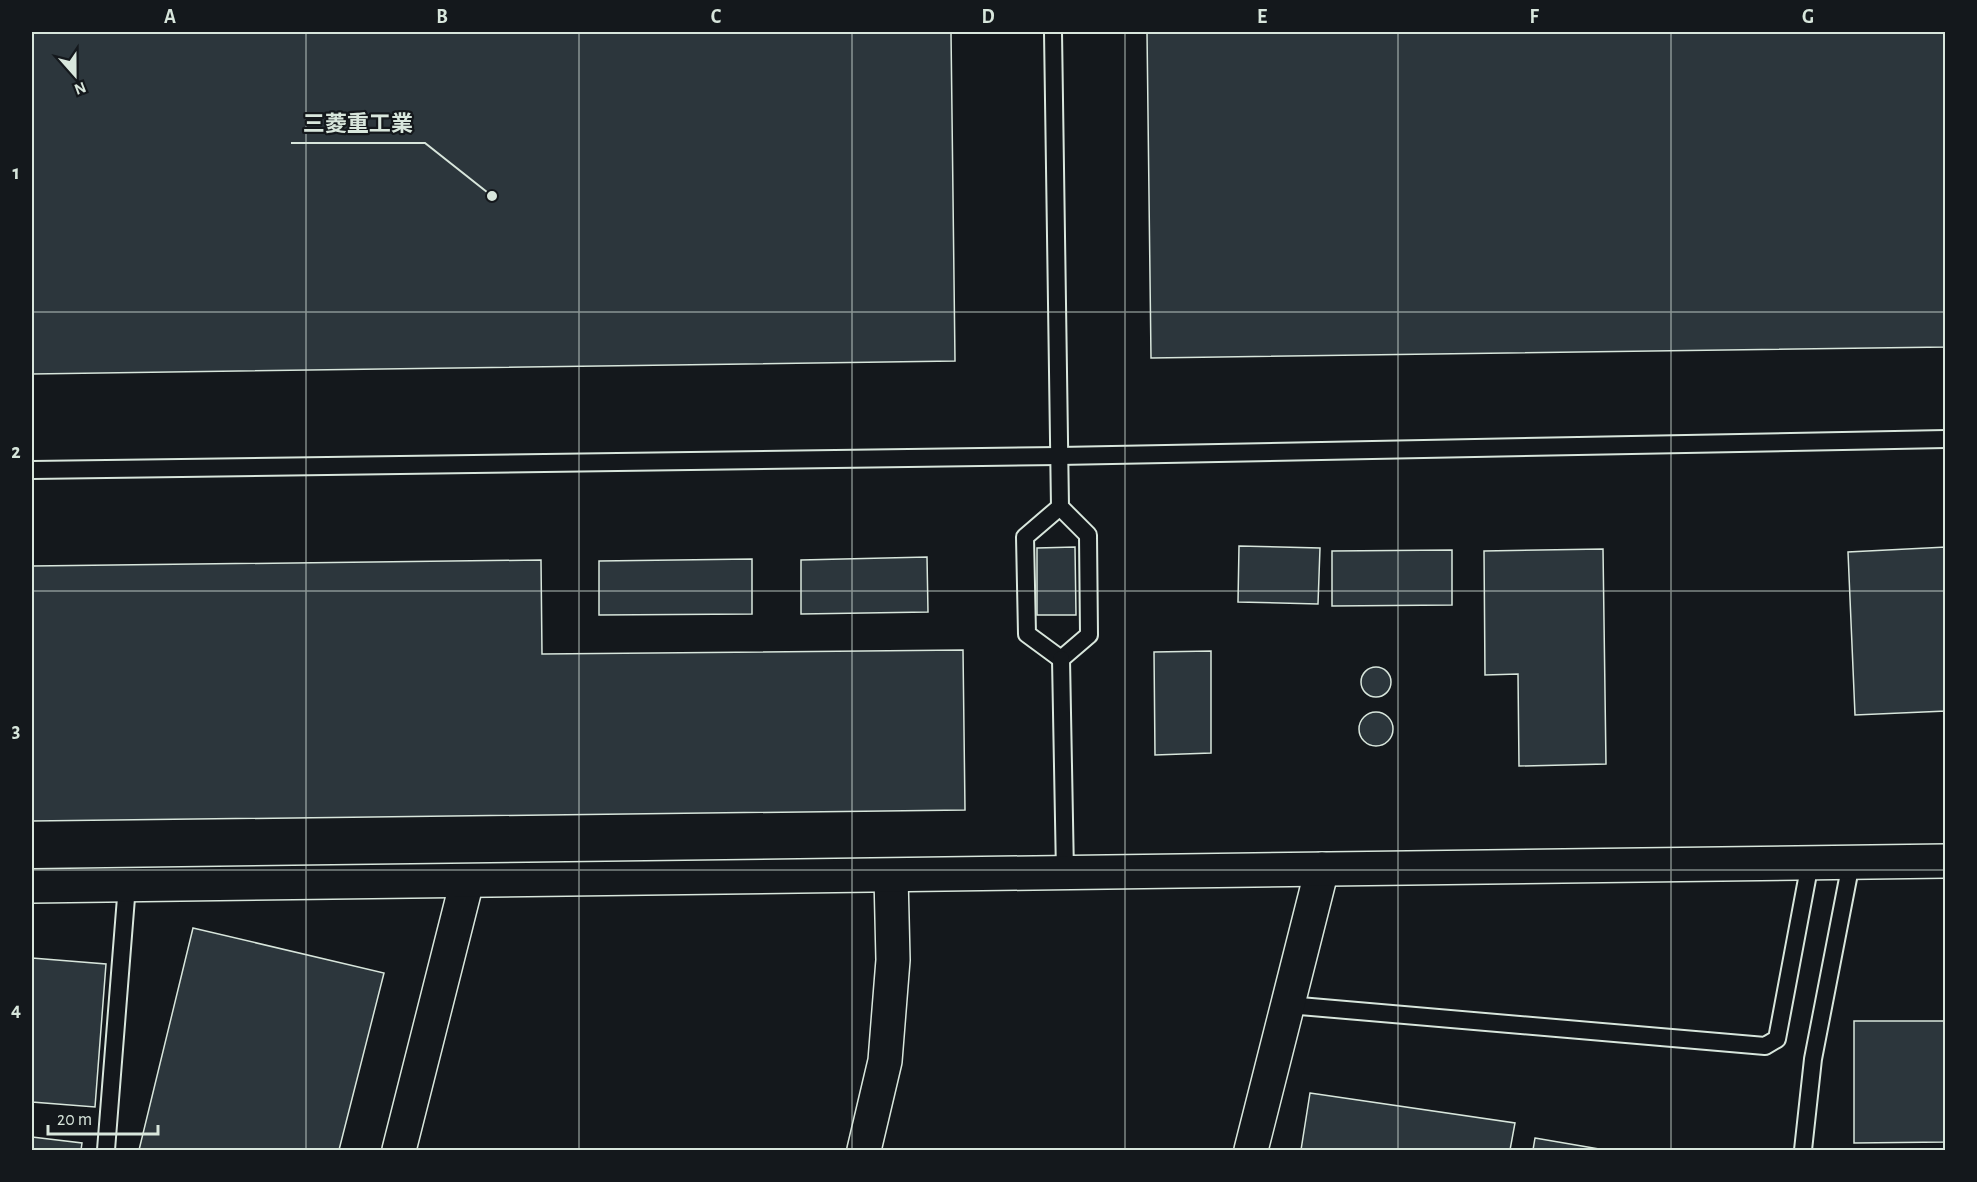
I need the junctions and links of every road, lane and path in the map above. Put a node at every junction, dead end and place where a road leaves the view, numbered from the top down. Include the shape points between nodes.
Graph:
1 (1053, 32) edge
2 (1946, 439) edge
3 (1059, 456) junction
4 (32, 470) edge
5 (1060, 507) junction
6 (1061, 658) junction
7 (1946, 861) edge
8 (1810, 862) junction
9 (1851, 863) junction
10 (1322, 869) junction
11 (1065, 873) junction
12 (891, 876) junction
13 (467, 881) junction
14 (127, 885) junction
15 (32, 886) edge
16 (1288, 1005) junction
17 (106, 1150) edge
18 (399, 1150) edge
19 (864, 1150) edge
20 (1251, 1150) edge
21 (1803, 1150) edge

1 - 3 lane
2 - 3 lane
3 - 4 lane
3 - 5 lane
5 - 6 lane via 1088,535 1089,635
5 - 6 lane via 1025,537 1028,634
6 - 11 lane
7 - 9 street
8 - 9 street
8 - 10 street
8 - 16 lane via 1777,1039 1765,1046
9 - 21 lane via 1813,1059
10 - 11 street
10 - 16 street
11 - 12 street
12 - 13 street
12 - 19 street via 892,960 885,1061
13 - 14 street
13 - 18 street
14 - 15 street
14 - 17 lane
16 - 20 street

